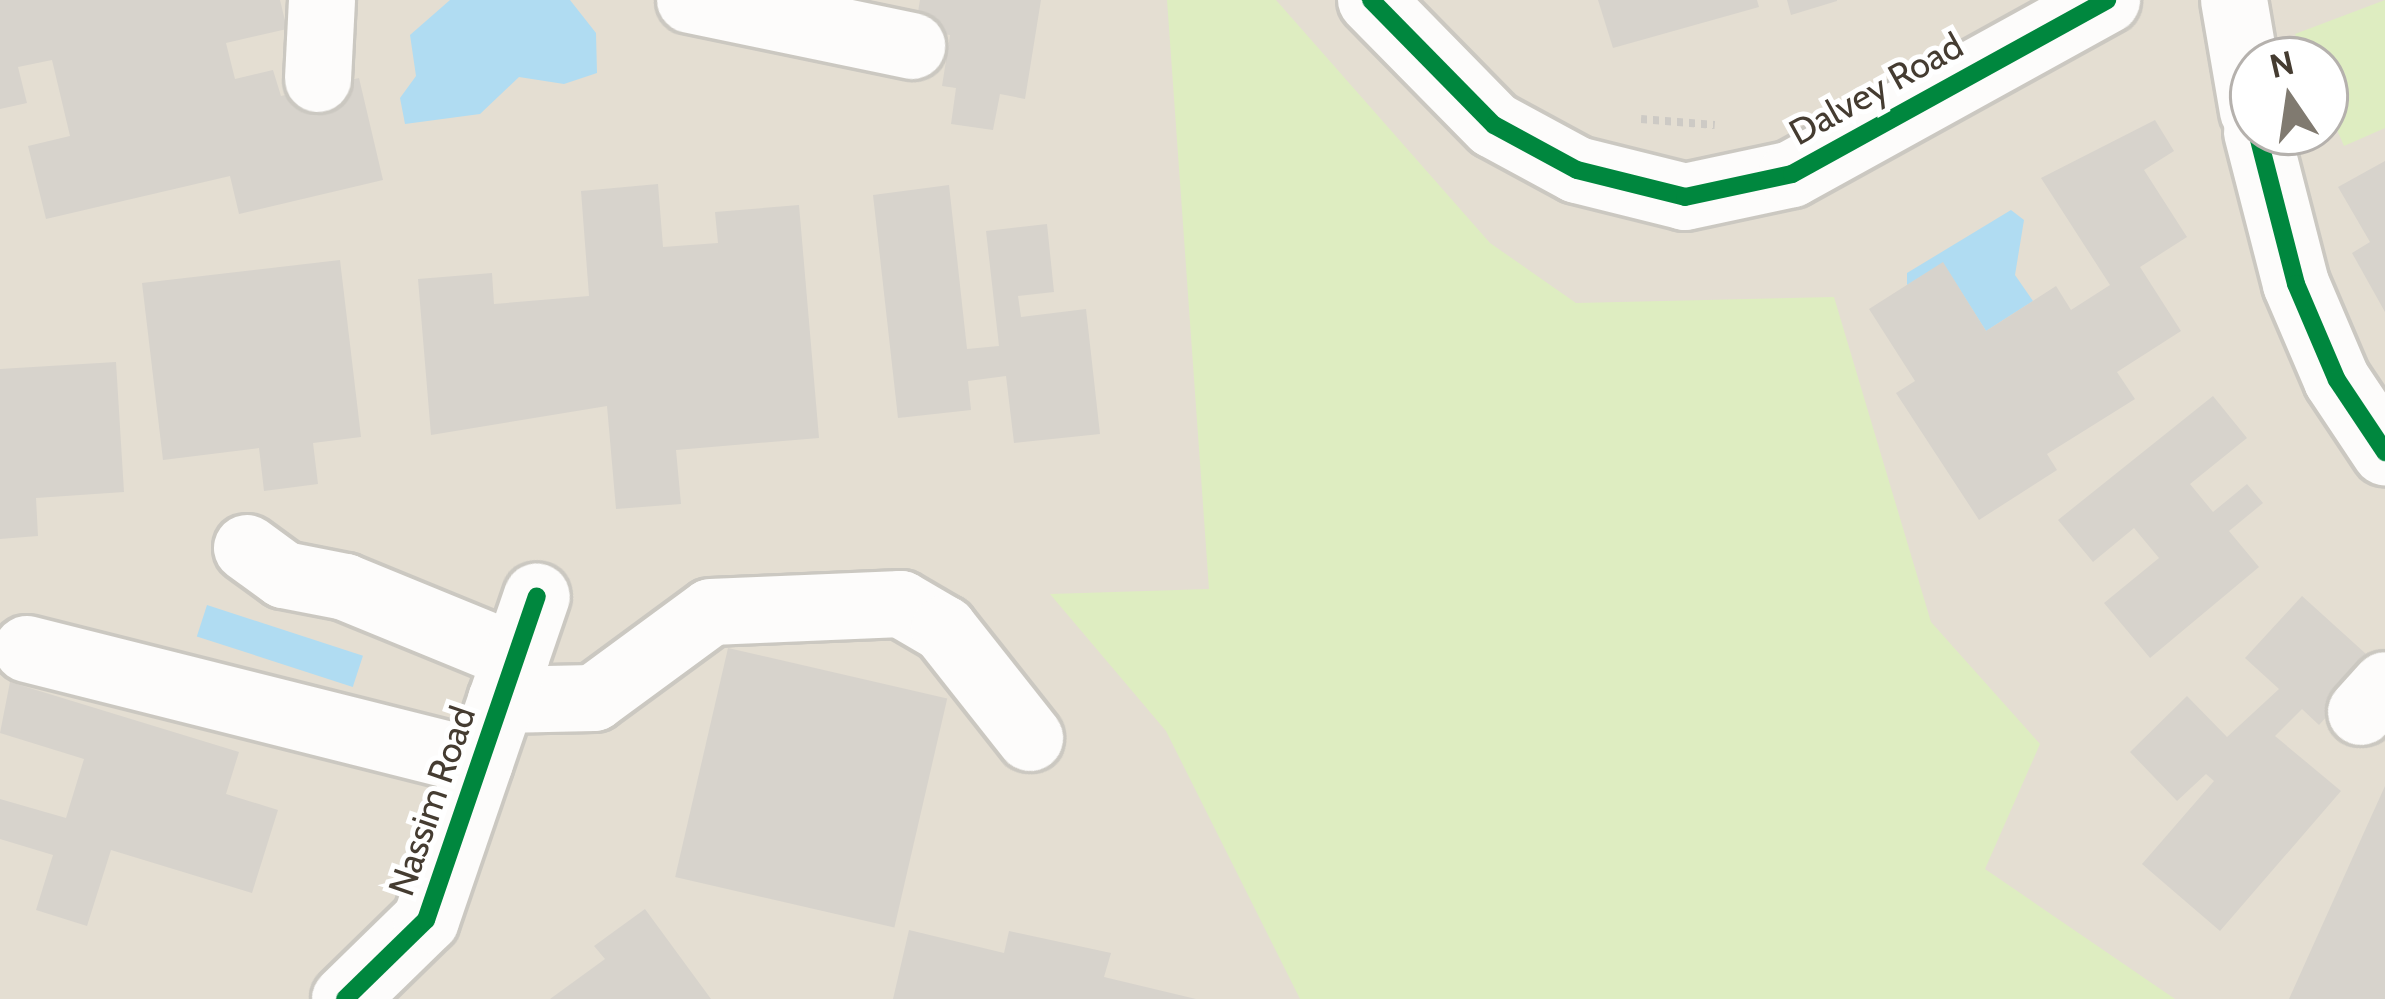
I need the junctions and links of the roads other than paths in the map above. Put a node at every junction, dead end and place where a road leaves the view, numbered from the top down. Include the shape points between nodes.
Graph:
1 (322, 0) edge
2 (690, 0) edge
3 (1371, 0) edge
4 (2107, 0) edge
5 (2234, 0) edge
6 (2240, 36) edge
7 (912, 46) dead end
8 (318, 79) dead end
9 (2263, 156) edge
10 (2385, 452) edge
11 (247, 548) dead end
12 (537, 596) dead end
13 (28, 649) dead end
14 (509, 678) junction
15 (1030, 738) dead end
16 (480, 763) junction
17 (345, 999) edge

1 - 8 street
2 - 7 street
3 - 4 street, Dalvey Road via 1494,124 1577,170 1685,196 1792,174
5 - 6 street
9 - 10 street via 2296,284 2337,380
11 - 14 street via 284,575 345,587
12 - 14 street, Nassim Road
13 - 16 street
14 - 15 street via 594,698 711,612 901,604 944,629
14 - 16 street, Nassim Road
16 - 17 street, Nassim Road via 426,920

